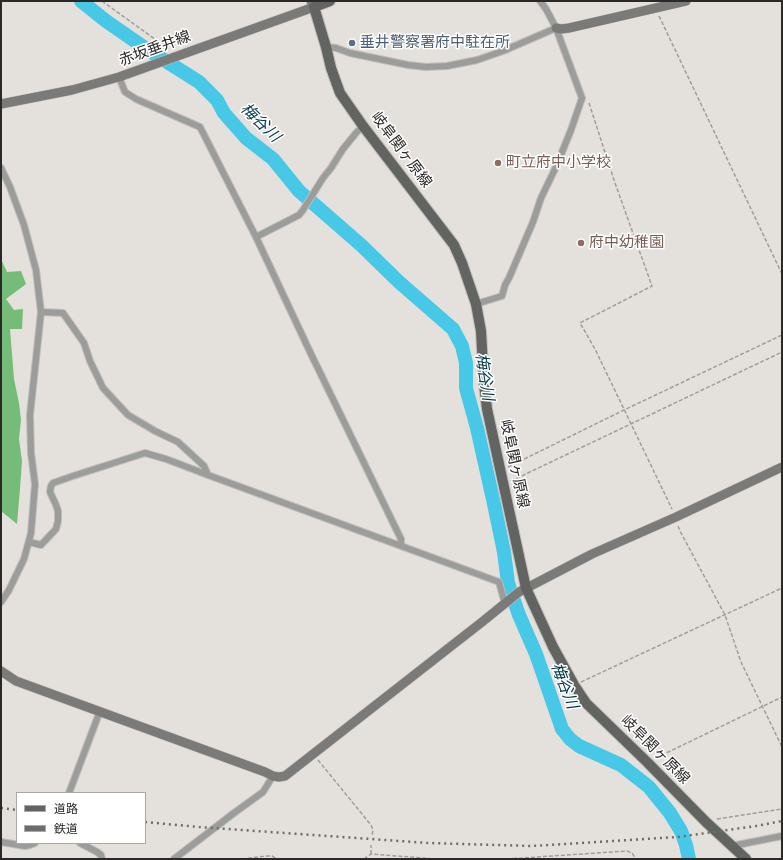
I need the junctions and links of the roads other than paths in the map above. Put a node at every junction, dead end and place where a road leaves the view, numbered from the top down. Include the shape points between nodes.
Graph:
1 (330, 1) edge
2 (540, 1) edge
3 (686, 1) edge
4 (313, 4) edge
5 (556, 28) junction
6 (326, 47) junction
7 (119, 77) junction
8 (1, 104) edge
9 (363, 126) junction
10 (1, 168) edge
11 (256, 237) junction
12 (476, 304) junction
13 (41, 312) junction
14 (782, 467) edge
15 (208, 474) junction
16 (29, 542) junction
17 (401, 546) junction
18 (523, 590) junction
19 (1, 602) edge
20 (506, 602) junction
21 (1, 671) edge
22 (100, 711) junction
23 (273, 776) junction
24 (69, 792) edge
25 (782, 836) edge
26 (1, 842) edge
27 (32, 844) edge
28 (82, 844) edge
29 (732, 846) junction
30 (102, 859) edge
31 (174, 859) edge
32 (746, 859) edge

1 - 4 main road
2 - 5 street
3 - 5 street via 569,28
4 - 6 main road, 岐阜関ヶ原線
4 - 7 street, 赤坂垂井線
5 - 6 street via 503,51 447,66 408,66
5 - 12 street via 582,98 502,296
6 - 9 main road, 岐阜関ヶ原線 via 340,93
7 - 8 street, 赤坂垂井線 via 72,90
7 - 11 street via 125,92 136,99 200,127
9 - 11 street via 343,149 303,210
9 - 12 main road, 岐阜関ヶ原線 via 454,245
10 - 13 street via 26,233 36,270
11 - 17 street via 401,539
12 - 18 main road, 岐阜関ヶ原線 via 487,409
13 - 15 street via 63,313 84,343 103,388 128,415 178,442 204,466
13 - 16 street via 30,415 35,484
14 - 18 street via 592,554
15 - 16 street via 145,453 60,480 50,488 58,511 56,529 41,545
15 - 17 street
16 - 19 street via 24,559
17 - 20 street via 499,582
18 - 20 street
18 - 29 main road, 岐阜関ヶ原線 via 552,647 586,703
20 - 23 street via 286,776
21 - 22 street via 16,681
22 - 23 street
22 - 24 street
23 - 31 street via 263,792
25 - 29 street
26 - 27 street via 25,846
28 - 30 street via 97,852
29 - 32 main road, 岐阜関ヶ原線

